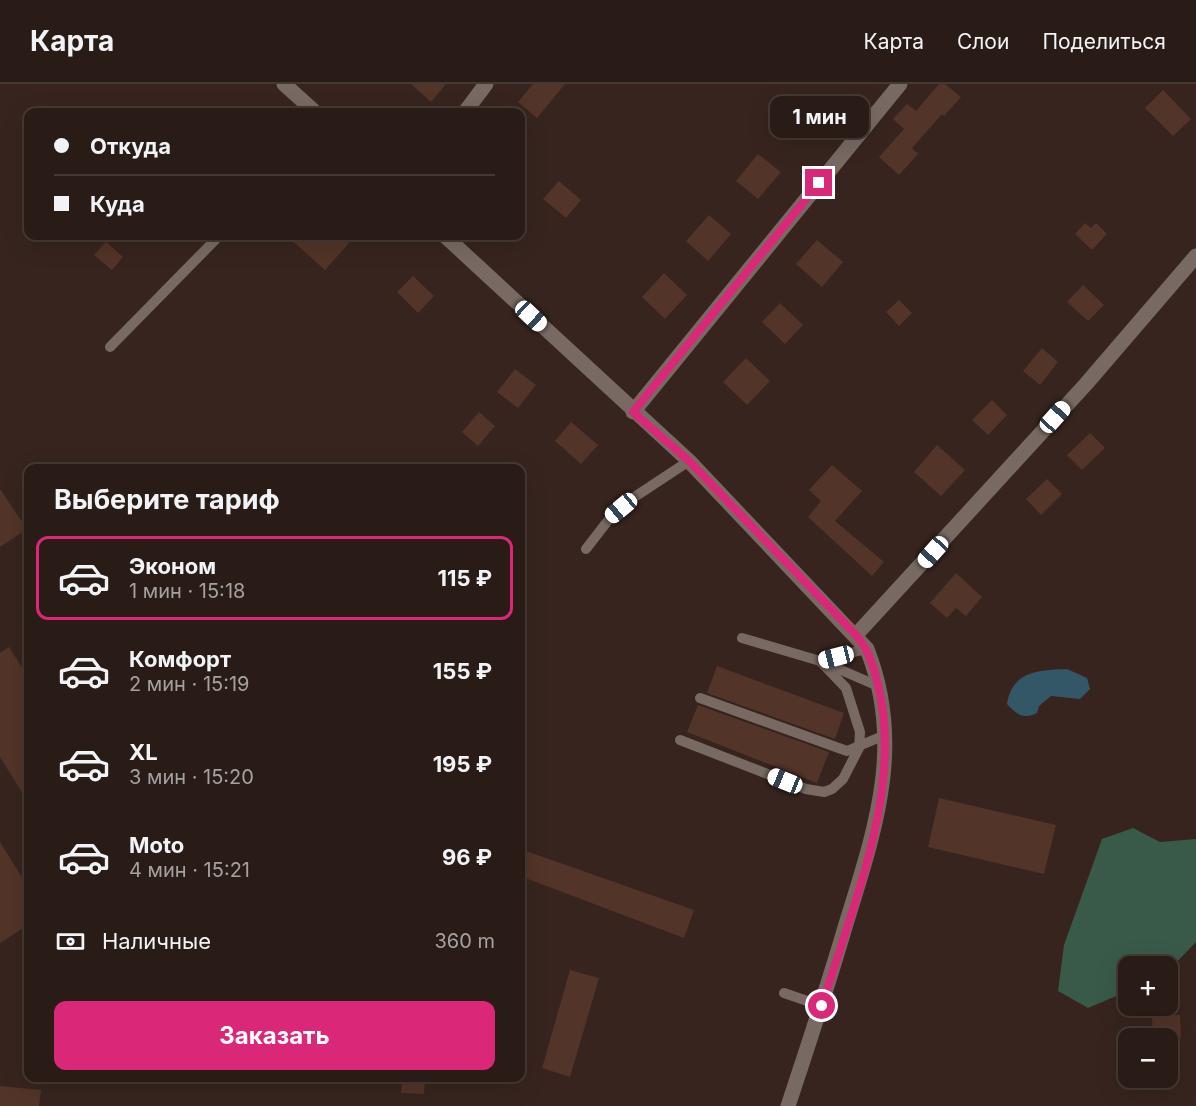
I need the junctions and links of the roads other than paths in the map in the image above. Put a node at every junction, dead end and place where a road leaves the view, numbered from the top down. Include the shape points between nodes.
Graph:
1 (284, 84) edge
2 (486, 84) edge
3 (900, 84) edge
4 (311, 108) edge
5 (468, 108) edge
6 (215, 240) edge
7 (449, 240) edge
8 (1196, 256) edge
9 (110, 348) dead end
10 (633, 412) junction
11 (689, 461) junction
12 (586, 549) dead end
13 (856, 635) junction
14 (742, 638) dead end
15 (867, 649) junction
16 (820, 661) junction
17 (878, 686) junction
18 (700, 698) dead end
19 (885, 735) junction
20 (680, 740) dead end
21 (859, 748) junction
22 (784, 993) dead end
23 (822, 1006) junction
24 (788, 1106) edge

1 - 4 street
2 - 5 street
3 - 10 street
6 - 9 lane
7 - 10 street
8 - 13 street via 1086,384
10 - 11 street
11 - 12 lane via 633,498 610,518
11 - 13 street
13 - 15 street
14 - 16 lane
15 - 16 lane
15 - 17 street
16 - 17 lane
16 - 21 lane via 846,688 860,732
17 - 19 street
18 - 21 lane via 833,748 847,752
19 - 21 lane
19 - 23 street via 886,757 877,821
20 - 21 lane via 806,789 824,792 843,779
22 - 23 lane
23 - 24 street

